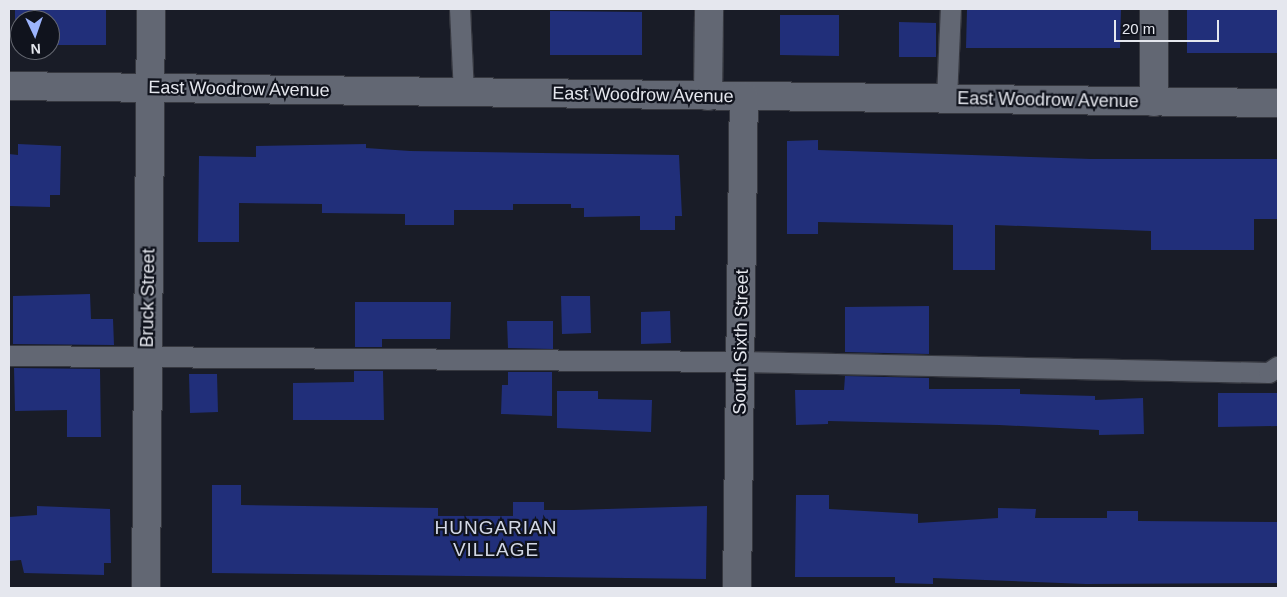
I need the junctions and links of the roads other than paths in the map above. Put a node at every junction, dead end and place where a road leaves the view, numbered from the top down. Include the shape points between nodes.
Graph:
1 (151, 9) edge
2 (460, 9) edge
3 (709, 9) edge
4 (951, 9) edge
5 (1154, 9) edge
6 (9, 86) edge
7 (150, 87) junction
8 (464, 93) junction
9 (708, 96) junction
10 (744, 96) junction
11 (947, 99) junction
12 (1154, 102) junction
13 (1278, 103) edge
14 (9, 356) edge
15 (148, 358) junction
16 (741, 362) junction
17 (1278, 366) edge
18 (146, 588) edge
19 (737, 588) edge

1 - 7 street, Bruck Street
2 - 8 lane
3 - 9 street
4 - 11 lane
5 - 12 street
6 - 7 street, East Woodrow Avenue
7 - 8 street, East Woodrow Avenue
7 - 15 street, Bruck Street
8 - 9 street, East Woodrow Avenue
9 - 10 street, East Woodrow Avenue
10 - 11 street, East Woodrow Avenue
10 - 16 street, South Sixth Street
11 - 12 street, East Woodrow Avenue
12 - 13 street, East Woodrow Avenue
14 - 15 lane
15 - 16 lane
15 - 18 street, Bruck Street
16 - 17 lane via 1269,372
16 - 19 street, South Sixth Street

